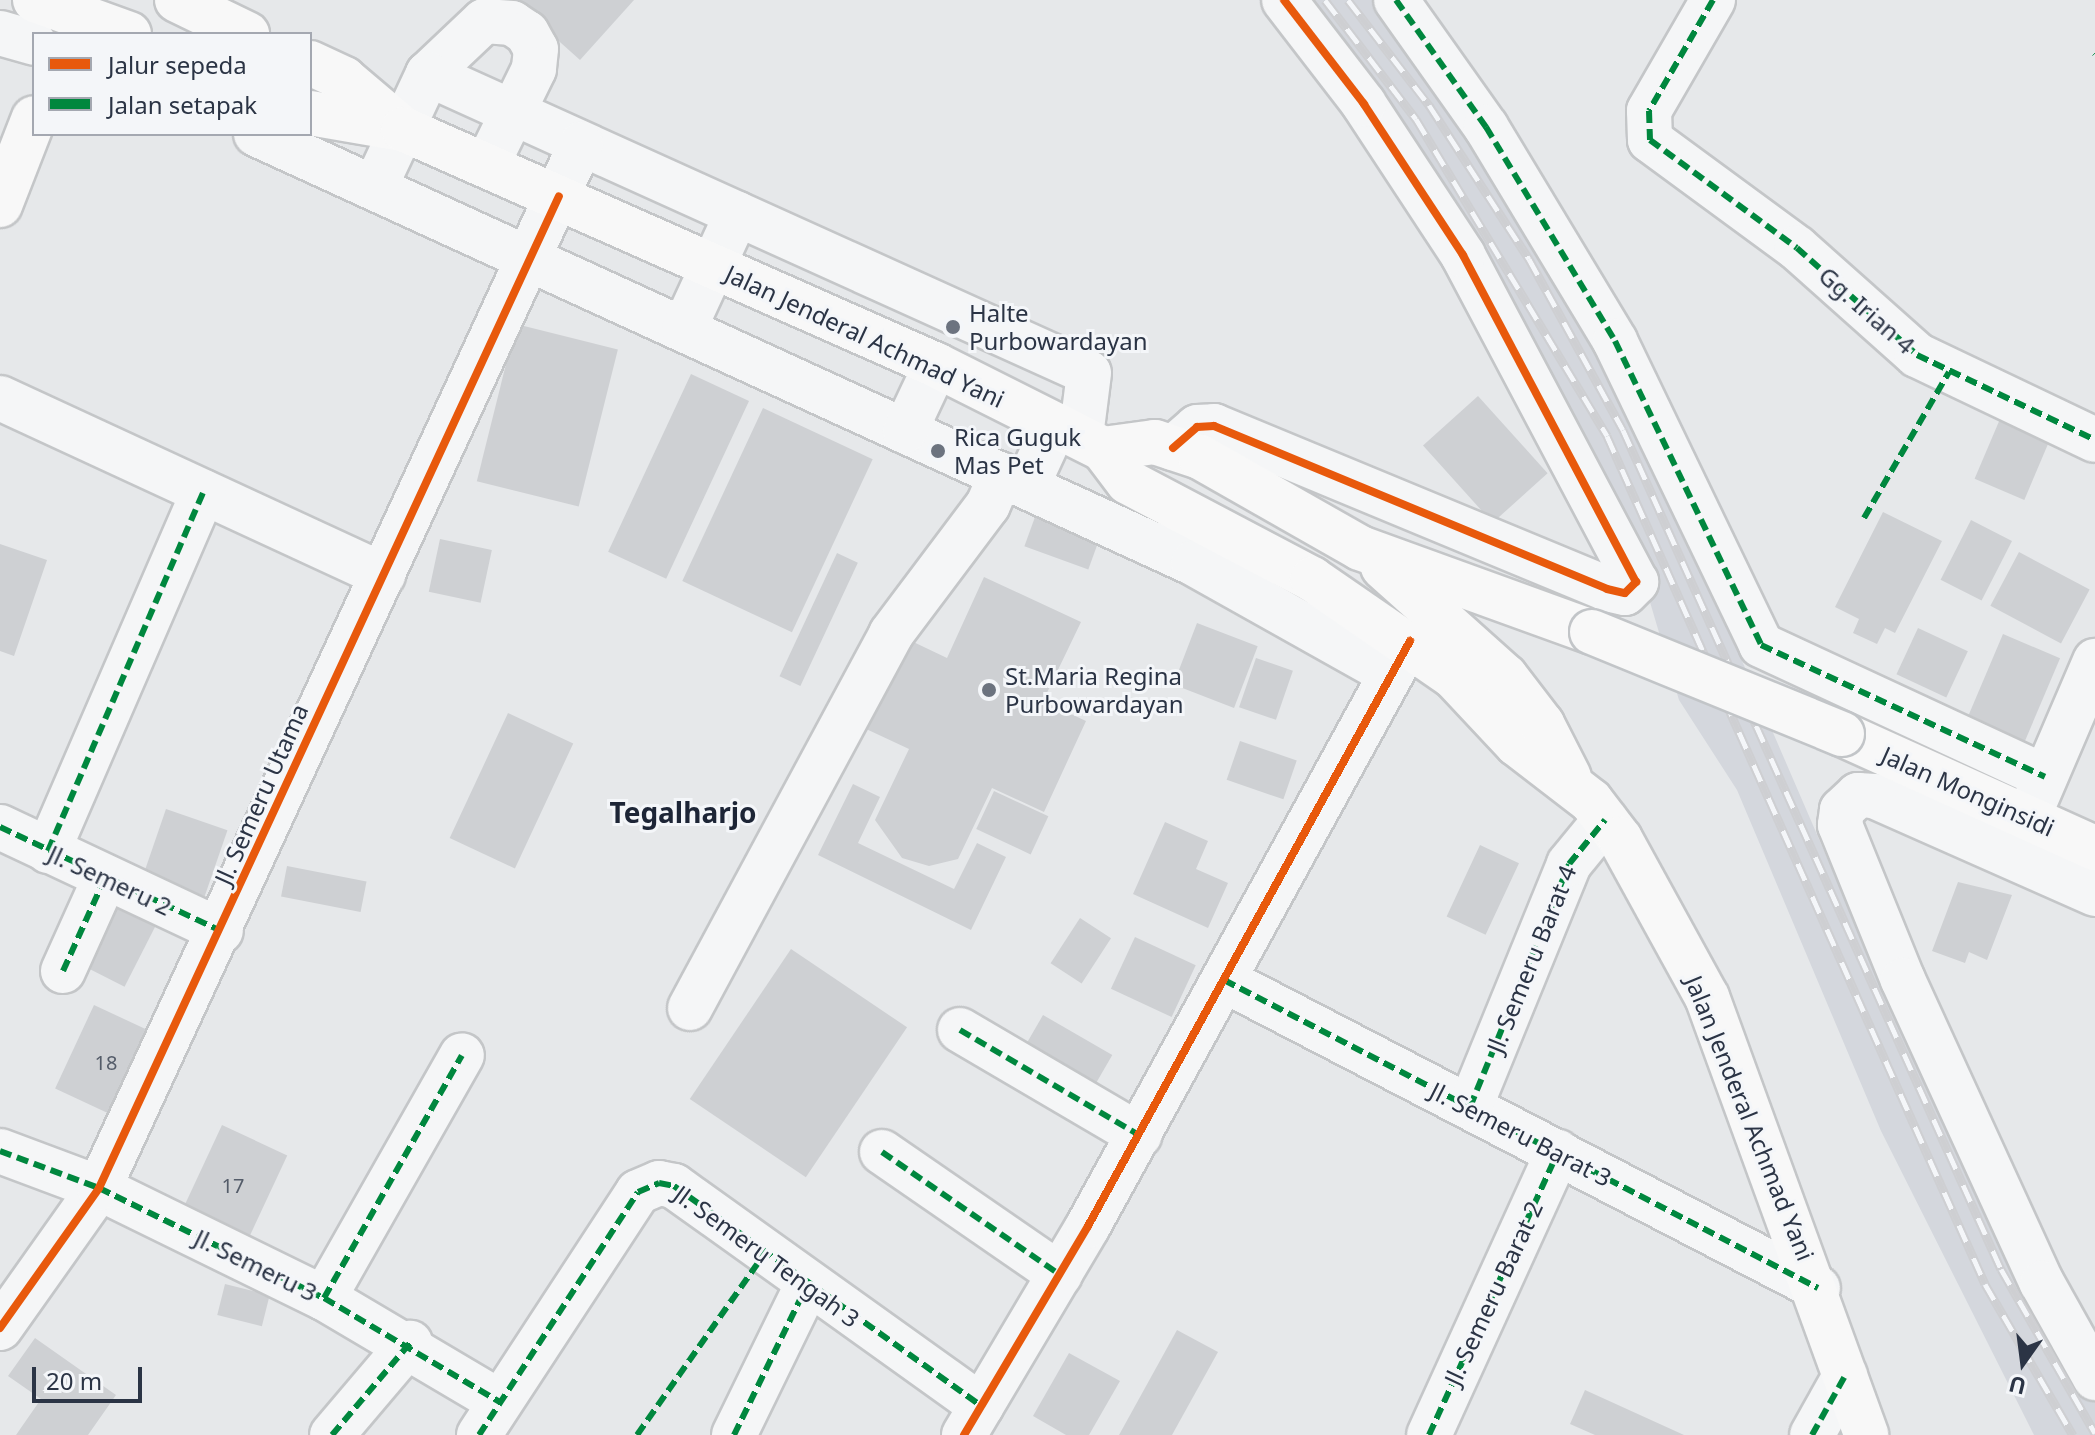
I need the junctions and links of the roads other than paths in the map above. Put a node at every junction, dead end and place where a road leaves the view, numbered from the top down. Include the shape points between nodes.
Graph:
1 (177, 0) edge
2 (1284, 0) edge
3 (1396, 0) edge
4 (1713, 0) edge
5 (53, 10) edge
6 (123, 32) edge
7 (243, 32) edge
8 (0, 33) edge
9 (32, 42) edge
10 (312, 64) edge
11 (428, 74) junction
12 (512, 112) junction
13 (312, 113) edge
14 (32, 123) edge
15 (403, 129) junction
16 (260, 136) edge
17 (581, 144) junction
18 (487, 165) junction
19 (375, 187) junction
20 (559, 196) junction
21 (0, 205) edge
22 (737, 214) junction
23 (529, 259) junction
24 (713, 266) junction
25 (684, 329) junction
26 (936, 365) junction
27 (0, 398) edge
28 (905, 431) junction
29 (1080, 437) junction
30 (2095, 440) edge
31 (1173, 448) junction
32 (1014, 480) junction
33 (203, 492) junction
34 (1360, 548) junction
35 (383, 575) junction
36 (1312, 579) junction
37 (1400, 657) junction
38 (2095, 661) edge
39 (2045, 777) junction
40 (1570, 779) junction
41 (2028, 818) junction
42 (1605, 820) junction
43 (0, 827) edge
44 (2095, 848) edge
45 (48, 851) junction
46 (105, 878) junction
47 (2095, 894) edge
48 (221, 931) junction
49 (63, 971) dead end
50 (1224, 980) junction
51 (690, 1008) dead end
52 (960, 1030) dead end
53 (462, 1055) dead end
54 (1470, 1107) junction
55 (1139, 1135) junction
56 (0, 1151) edge
57 (882, 1152) dead end
58 (1558, 1152) junction
59 (99, 1188) junction
60 (1060, 1275) junction
61 (807, 1285) junction
62 (1818, 1288) junction
63 (324, 1298) junction
64 (0, 1328) edge
65 (410, 1343) junction
66 (1845, 1376) junction
67 (2095, 1378) edge
68 (490, 1418) edge
69 (974, 1426) edge
70 (332, 1435) edge
71 (734, 1435) edge
72 (1429, 1435) edge
73 (1812, 1435) edge
74 (1866, 1435) edge

1 - 7 main road
2 - 31 street via 1364,104 1463,255 1636,582 1625,593 1607,589 1214,426 1197,427
3 - 39 street via 1486,127 1608,328 1761,645
4 - 30 street, Gg. Irian 4 via 1649,111 1646,126 1658,149 1797,248 1917,355
5 - 6 main road
8 - 9 street
10 - 15 main road, Jalan Jenderal Achmad Yani via 344,79
11 - 12 street
11 - 12 street via 484,21 512,23 536,49
11 - 15 street
12 - 17 street
12 - 18 street
13 - 15 main road, Jalan Jenderal Achmad Yani
14 - 21 main road
15 - 18 main road, Jalan Jenderal Achmad Yani
15 - 19 street
16 - 19 street
17 - 20 street, Jl. Semeru Utama
17 - 22 street
18 - 20 main road, Jalan Jenderal Achmad Yani
19 - 23 street
20 - 23 street, Jl. Semeru Utama
20 - 24 main road, Jalan Jenderal Achmad Yani
22 - 24 street
22 - 29 street via 1089,373
23 - 25 street
23 - 35 street, Jl. Semeru Utama
24 - 25 street
24 - 26 main road, Jalan Jenderal Achmad Yani
25 - 28 street
26 - 28 street
26 - 29 main road, Jalan Jenderal Achmad Yani
27 - 33 street
28 - 32 street
29 - 31 main road
29 - 32 street
29 - 36 main road, Jalan Jenderal Achmad Yani via 1128,482
31 - 34 main road
32 - 37 street via 1305,620
32 - 51 street via 988,505 891,634
33 - 35 street
33 - 45 street
34 - 36 main road
34 - 40 main road, Jalan Jenderal Achmad Yani via 1505,676 1542,724
34 - 41 main road, Jalan Monginsidi, bridge via 1592,632 1842,734
35 - 48 street, Jl. Semeru Utama
36 - 37 main road, Jalan Jenderal Achmad Yani
37 - 40 main road, Jalan Jenderal Achmad Yani
37 - 50 street
38 - 39 street
39 - 41 street
40 - 42 main road, Jalan Jenderal Achmad Yani
41 - 44 main road, Jalan Monginsidi
42 - 54 street, Jl. Semeru Barat 4 via 1569,864
42 - 62 main road, Jalan Jenderal Achmad Yani via 1707,997
43 - 45 street, Jl. Semeru 2
45 - 46 street, Jl. Semeru 2
46 - 48 street, Jl. Semeru 2
46 - 49 street
47 - 67 street via 1874,796 1858,795 1842,810 1840,825 1903,980 2042,1283
48 - 59 street, Jl. Semeru Utama
50 - 54 street, Jl. Semeru Barat 3
50 - 55 street
52 - 55 street
53 - 63 street
54 - 58 street, Jl. Semeru Barat 3
55 - 60 street
56 - 59 street, Jl. Semeru 3
57 - 60 street
58 - 62 street, Jl. Semeru Barat 3
58 - 72 street, Jl. Semeru Barat 2
59 - 63 street, Jl. Semeru 3
59 - 64 street, Jl. Semeru Utama
60 - 69 street
61 - 68 street, Jl. Semeru Tengah 3 via 674,1186 647,1185
61 - 69 street, Jl. Semeru Tengah 3
61 - 71 street
62 - 66 main road, Jalan Jenderal Achmad Yani
63 - 65 street, Jl. Semeru 3
65 - 68 street, Jl. Semeru 3
65 - 70 street
66 - 73 street
66 - 74 main road, Jalan Jenderal Achmad Yani

